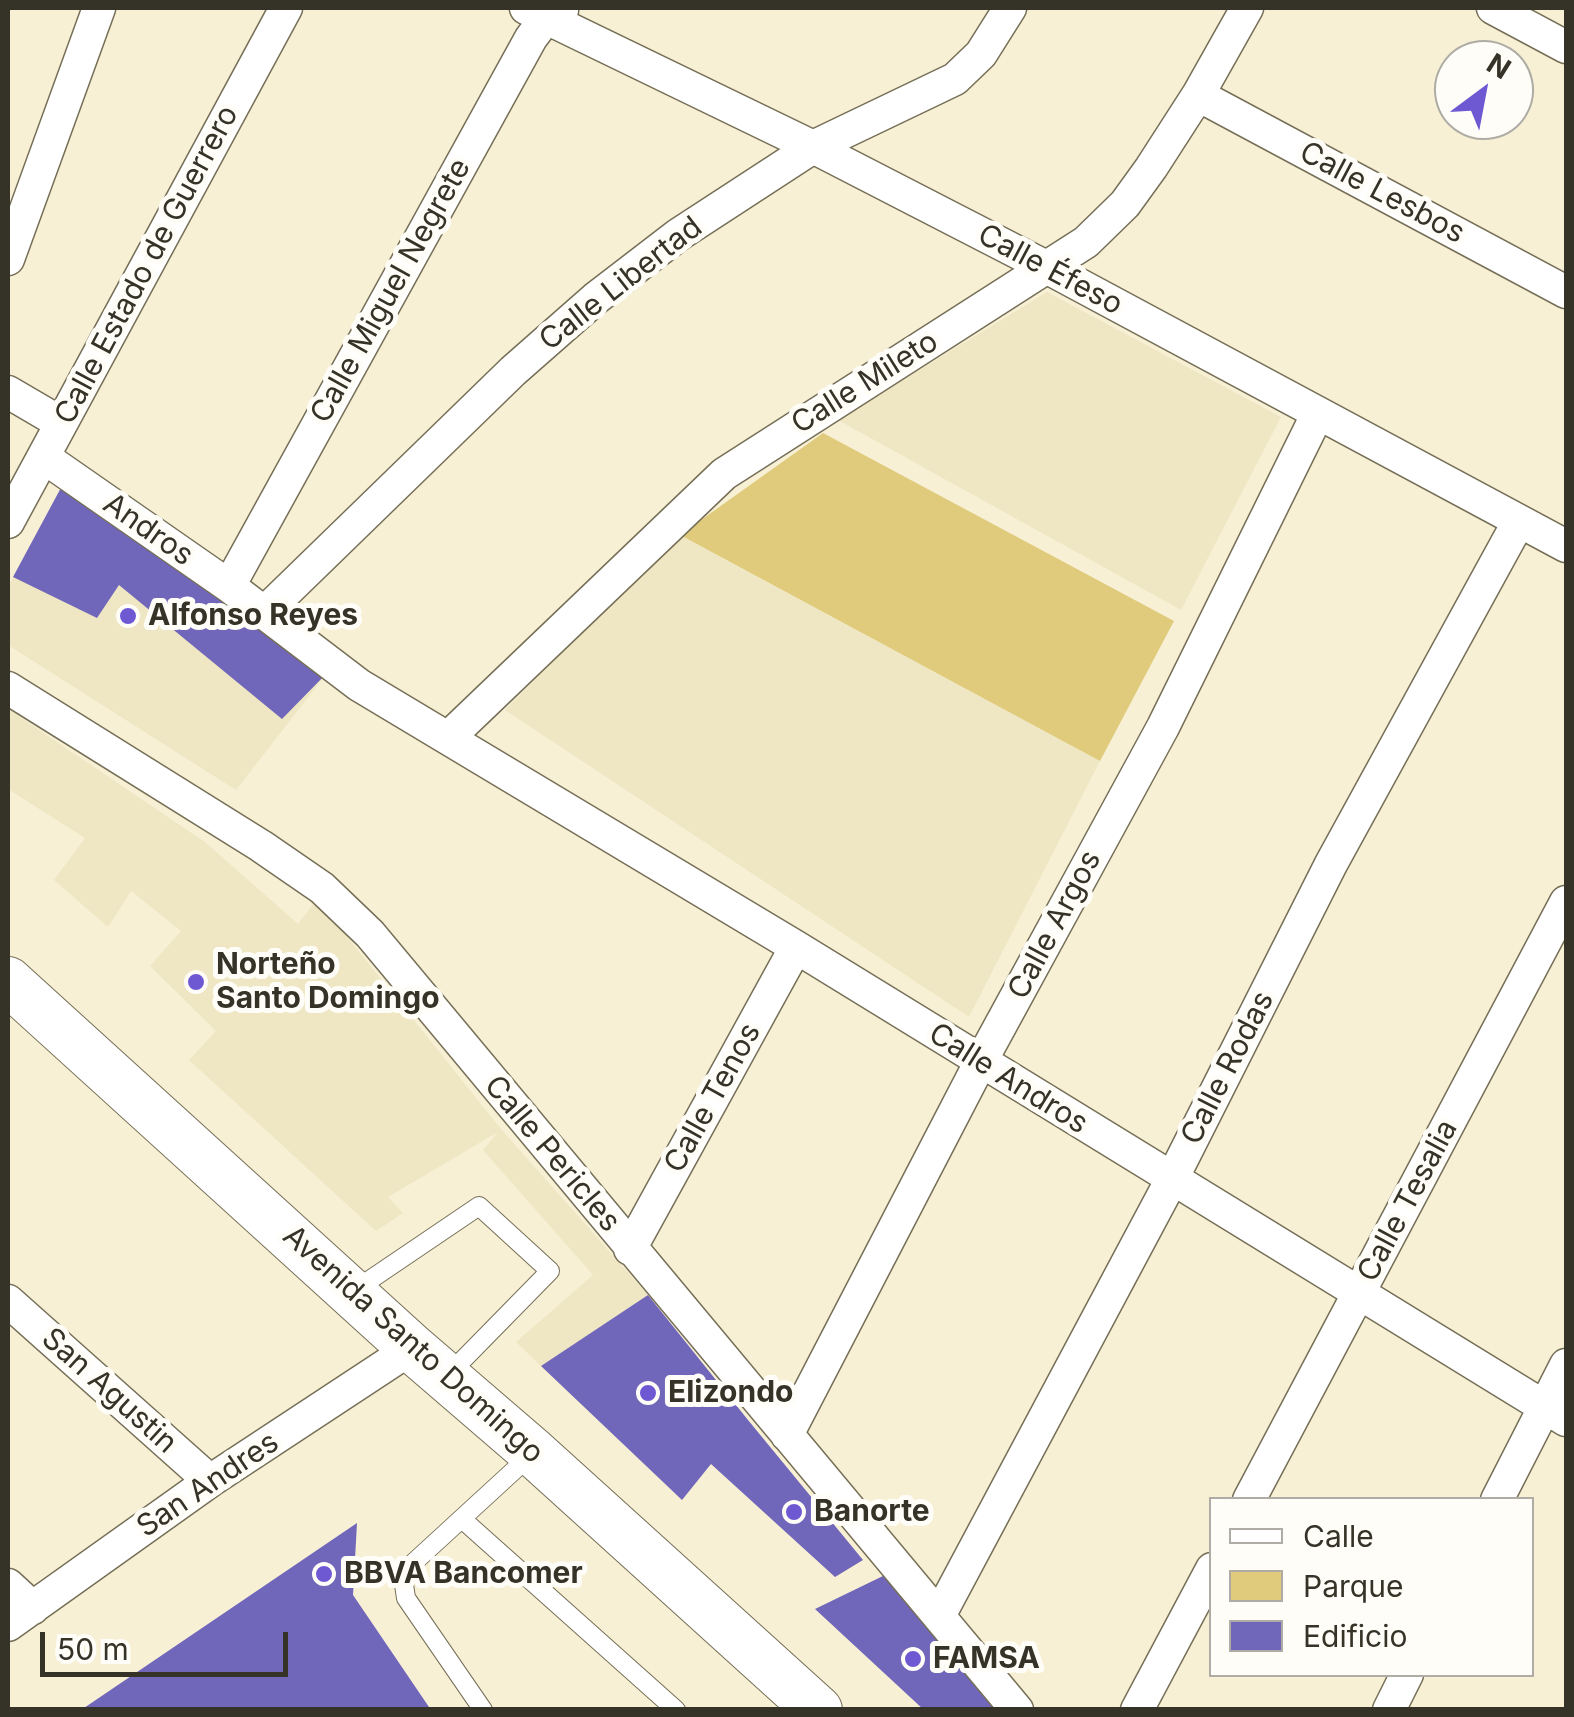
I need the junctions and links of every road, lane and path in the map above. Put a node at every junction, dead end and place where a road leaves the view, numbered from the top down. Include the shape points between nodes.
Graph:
1 (99, 8) edge
2 (286, 8) edge
3 (1010, 8) edge
4 (1247, 8) edge
5 (1493, 8) edge
6 (546, 11) edge
7 (1566, 47) edge
8 (1198, 95) junction
9 (813, 147) junction
10 (8, 259) edge
11 (1048, 268) junction
12 (1566, 292) edge
13 (8, 392) edge
14 (1318, 413) junction
15 (61, 423) junction
16 (44, 458) junction
17 (1518, 521) junction
18 (8, 522) edge
19 (1566, 546) edge
20 (229, 586) junction
21 (264, 612) junction
22 (8, 688) edge
23 (449, 737) junction
24 (1566, 902) edge
25 (796, 947) junction
26 (8, 980) edge
27 (980, 1063) junction
28 (1172, 1179) junction
29 (630, 1248) junction
30 (1359, 1291) junction
31 (352, 1292) junction
32 (8, 1300) edge
33 (429, 1363) junction
34 (1566, 1365) edge
35 (1555, 1413) edge
36 (787, 1435) junction
37 (534, 1453) junction
38 (210, 1480) junction
39 (1250, 1497) edge
40 (1498, 1497) edge
41 (462, 1520) junction
42 (1209, 1575) edge
43 (8, 1585) edge
44 (20, 1616) edge
45 (939, 1616) junction
46 (1406, 1677) edge
47 (483, 1710) edge
48 (676, 1710) edge
49 (818, 1710) edge
50 (1017, 1710) edge
51 (1137, 1710) edge
52 (1389, 1710) edge

1 - 10 street
2 - 15 street, Calle Estado de Guerrero
3 - 9 street, Calle Libertad via 981,54 955,79
4 - 8 street, Calle Mileto
5 - 7 street
6 - 9 street, Calle Éfeso
6 - 20 street, Calle Miguel Negrete
8 - 11 street, Calle Mileto via 1125,204
8 - 12 street, Calle Lesbos
9 - 11 street, Calle Éfeso
9 - 21 street, Calle Libertad via 596,298
11 - 14 street, Calle Éfeso
11 - 23 street, Calle Mileto via 724,474
13 - 15 street
14 - 17 street, Calle Éfeso
14 - 27 street, Calle Argos via 1163,727
15 - 16 street, Calle Estado de Guerrero
16 - 18 street, Calle Estado de Guerrero
16 - 20 street, Andros
17 - 19 street, Calle Éfeso
17 - 28 street, Calle Rodas
20 - 21 street, Andros
21 - 23 street, Andros via 359,685
22 - 29 street, Calle Pericles via 322,888 370,934
23 - 25 street, Calle Andros
24 - 30 street, Calle Tesalia
25 - 27 street, Calle Andros
25 - 29 street, Calle Tenos
26 - 31 main road, Avenida Santo Domingo
27 - 28 street, Calle Andros
27 - 36 street, Calle Argos
28 - 30 street, Calle Andros
28 - 45 street, Calle Rodas
29 - 36 street, Calle Pericles
30 - 35 street, Calle Andros
30 - 39 street, Calle Tesalia
31 - 33 main road, Avenida Santo Domingo
31 - 33 lane via 479,1206 550,1272
32 - 38 street, San Agustin
33 - 37 main road, Avenida Santo Domingo
33 - 38 street, San Andres
34 - 35 street
35 - 40 street
36 - 45 street, Calle Pericles
37 - 41 lane
37 - 49 main road, Avenida Santo Domingo
38 - 44 street, San Andres
41 - 47 lane via 411,1565 402,1588
41 - 48 lane
42 - 51 street
43 - 44 street
45 - 50 street, Calle Pericles
46 - 52 street

